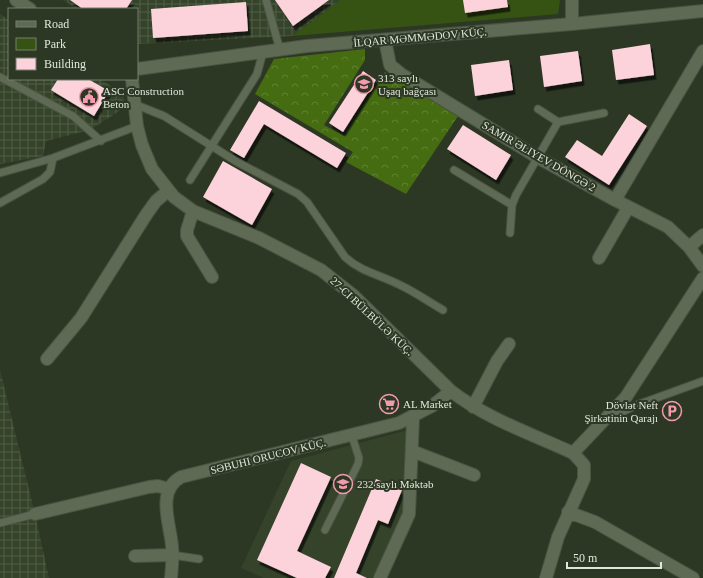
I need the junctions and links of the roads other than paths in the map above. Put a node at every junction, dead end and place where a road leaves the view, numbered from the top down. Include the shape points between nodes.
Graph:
1 (16, 0) edge
2 (266, 0) edge
3 (572, 0) edge
4 (28, 8) edge
5 (703, 11) edge
6 (572, 24) junction
7 (385, 40) junction
8 (280, 50) junction
9 (703, 51) edge
10 (263, 52) junction
11 (138, 69) edge
12 (0, 76) edge
13 (132, 80) edge
14 (134, 104) junction
15 (538, 109) dead end
16 (604, 113) dead end
17 (558, 122) junction
18 (137, 126) junction
19 (101, 141) junction
20 (211, 145) junction
21 (537, 157) junction
22 (53, 158) junction
23 (454, 170) dead end
24 (0, 173) edge
25 (190, 180) dead end
26 (168, 191) junction
27 (615, 200) junction
28 (0, 203) edge
29 (512, 205) junction
30 (628, 208) junction
31 (193, 211) junction
32 (510, 233) dead end
33 (703, 235) edge
34 (690, 247) junction
35 (599, 258) dead end
36 (703, 266) edge
37 (212, 277) dead end
38 (703, 278) edge
39 (443, 310) dead end
40 (509, 344) dead end
41 (47, 358) dead end
42 (703, 381) edge
43 (451, 391) junction
44 (473, 407) junction
45 (612, 414) junction
46 (413, 418) junction
47 (352, 436) junction
48 (412, 451) junction
49 (573, 453) junction
50 (474, 475) dead end
51 (169, 488) junction
52 (568, 512) junction
53 (34, 514) joint
54 (0, 524) edge
55 (325, 530) dead end
56 (172, 555) junction
57 (135, 556) dead end
58 (199, 559) dead end
59 (171, 578) edge
60 (380, 578) edge
61 (546, 578) edge
62 (693, 578) edge

1 - 4 street
2 - 8 lane
3 - 6 street
5 - 6 street, İLQAR MƏMMƏDOV KÜÇ.
6 - 7 street, İLQAR MƏMMƏDOV KÜÇ.
7 - 8 street, İLQAR MƏMMƏDOV KÜÇ.
7 - 21 street, SAMIR ƏLIYEV DÖNGƏ 2 via 390,65 401,74
8 - 10 street, İLQAR MƏMMƏDOV KÜÇ.
9 - 27 street
10 - 11 street, İLQAR MƏMMƏDOV KÜÇ.
10 - 20 lane via 257,74
12 - 19 lane via 73,116
13 - 14 street, 27-CI BÜLBÜLƏ KÜÇ.
14 - 18 street, 27-CI BÜLBÜLƏ KÜÇ.
14 - 20 lane via 156,111
15 - 17 lane
16 - 17 lane
17 - 21 lane
18 - 19 lane
18 - 26 street, 27-CI BÜLBÜLƏ KÜÇ. via 148,162
19 - 22 lane
20 - 25 lane
20 - 39 lane via 237,162 298,194 307,202 345,257 353,264 372,275 401,285
21 - 27 street, SAMIR ƏLIYEV DÖNGƏ 2
21 - 29 lane
22 - 24 lane
22 - 28 lane via 50,172 43,179
23 - 29 lane
26 - 31 street, 27-CI BÜLBÜLƏ KÜÇ.
26 - 41 street via 156,201 146,215 81,318
27 - 30 street, SAMIR ƏLIYEV DÖNGƏ 2
29 - 32 lane
30 - 34 street, SAMIR ƏLIYEV DÖNGƏ 2 via 668,227
30 - 35 street
31 - 37 street via 187,236
31 - 43 street, 27-CI BÜLBÜLƏ KÜÇ. via 259,238 321,270 354,296
33 - 34 street
34 - 36 street, SAMIR ƏLIYEV DÖNGƏ 2
38 - 45 street
40 - 44 street
42 - 45 lane
43 - 44 street, 27-CI BÜLBÜLƏ KÜÇ.
43 - 46 street, SƏBUHI ORUCOV KÜÇ.
44 - 49 street, 27-CI BÜLBÜLƏ KÜÇ.
45 - 49 street
46 - 47 street, SƏBUHI ORUCOV KÜÇ.
46 - 48 street
47 - 51 street, SƏBUHI ORUCOV KÜÇ. via 181,477
47 - 55 lane via 359,458 358,464
48 - 50 street
48 - 60 street via 409,514
49 - 52 street, 27-CI BÜLBÜLƏ KÜÇ. via 582,462 586,472 582,488
51 - 53 street via 149,487
51 - 56 street via 166,504
52 - 61 street
52 - 62 street via 595,522
53 - 54 lane
56 - 57 street
56 - 58 lane
56 - 59 street

